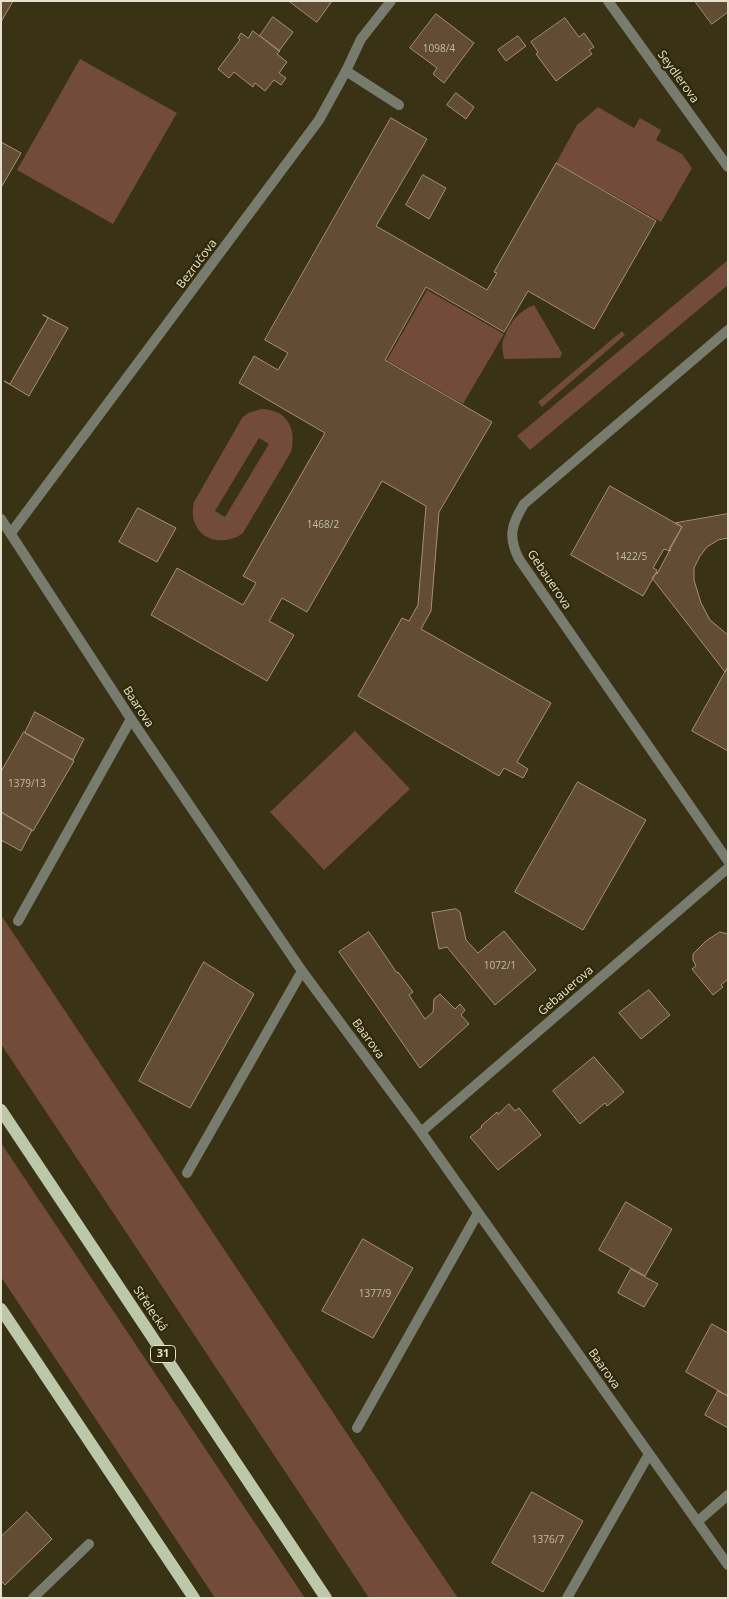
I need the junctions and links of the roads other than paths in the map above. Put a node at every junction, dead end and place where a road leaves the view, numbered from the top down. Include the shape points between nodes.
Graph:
1 (391, 1) edge
2 (608, 1) edge
3 (346, 71) junction
4 (399, 105) dead end
5 (728, 167) edge
6 (728, 330) edge
7 (1, 519) edge
8 (11, 533) junction
9 (131, 720) junction
10 (728, 861) edge
11 (728, 868) edge
12 (18, 921) dead end
13 (302, 971) junction
14 (1, 1110) edge
15 (421, 1132) junction
16 (187, 1173) dead end
17 (478, 1213) junction
18 (1, 1309) edge
19 (357, 1428) dead end
20 (649, 1454) junction
21 (728, 1495) edge
22 (697, 1522) junction
23 (89, 1544) dead end
24 (728, 1565) edge
25 (33, 1598) edge
26 (194, 1598) edge
27 (326, 1598) edge
28 (567, 1598) edge

1 - 3 street, Bezručova via 361,39
2 - 5 street, Seydlerova
3 - 4 street
3 - 8 street, Bezručova via 319,120
6 - 10 street, Gebauerova via 524,504 512,528 512,546
7 - 8 street, Baarova
8 - 9 street, Baarova
9 - 12 street
9 - 13 street, Baarova
11 - 15 street, Gebauerova
13 - 15 street, Baarova
13 - 16 street
14 - 27 main road, Střelecká / 31
15 - 17 street, Baarova
17 - 19 street
17 - 20 street, Baarova
18 - 26 main road
20 - 22 street, Baarova
20 - 28 street
21 - 22 street
22 - 24 street, Baarova
23 - 25 street

